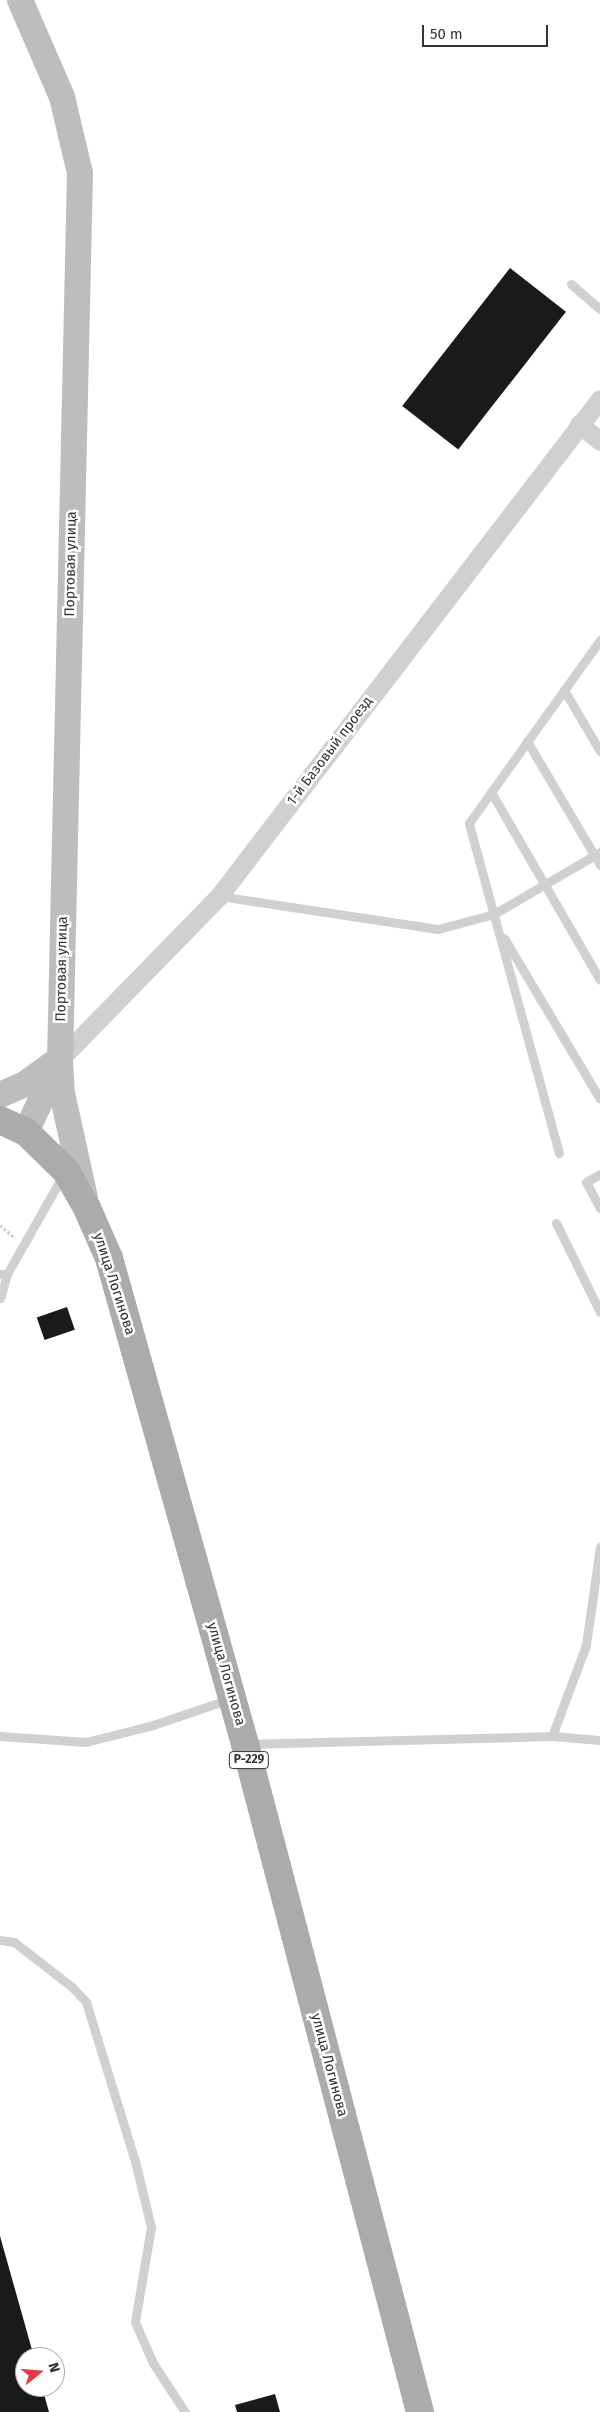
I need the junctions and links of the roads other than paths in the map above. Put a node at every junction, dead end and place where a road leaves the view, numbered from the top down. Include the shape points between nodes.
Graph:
1 (20, 0) edge
2 (570, 284) dead end
3 (600, 308) edge
4 (600, 399) edge
5 (580, 424) junction
6 (600, 441) edge
7 (600, 640) edge
8 (564, 690) junction
9 (527, 741) junction
10 (600, 751) edge
11 (491, 792) junction
12 (597, 854) edge
13 (600, 865) edge
14 (544, 884) junction
15 (219, 896) junction
16 (494, 914) junction
17 (497, 927) junction
18 (600, 980) edge
19 (60, 1059) junction
20 (0, 1095) edge
21 (600, 1099) edge
22 (0, 1120) edge
23 (26, 1132) junction
24 (559, 1153) dead end
25 (66, 1171) junction
26 (600, 1174) edge
27 (87, 1208) junction
28 (600, 1208) edge
29 (556, 1223) dead end
30 (3, 1274) edge
31 (0, 1298) edge
32 (600, 1312) edge
33 (600, 1547) edge
34 (600, 1614) edge
35 (591, 1618) junction
36 (232, 1698) junction
37 (0, 1736) edge
38 (552, 1736) junction
39 (600, 1740) edge
40 (245, 1744) junction
41 (0, 1940) edge
42 (185, 2412) edge
43 (420, 2412) edge

1 - 19 street, Портовая улица via 62,97 80,174
2 - 3 lane
4 - 5 street, 1-й Базовый проезд
5 - 6 street
5 - 15 street, 1-й Базовый проезд
7 - 8 lane
8 - 9 lane
8 - 10 lane
9 - 11 lane
9 - 12 lane
11 - 14 lane
11 - 16 lane via 469,823
12 - 13 lane
12 - 14 lane
14 - 16 lane
14 - 18 lane
15 - 16 lane via 438,929
15 - 19 street, 1-й Базовый проезд
16 - 17 lane
17 - 21 lane
17 - 24 lane
19 - 20 street via 26,1084
19 - 23 street, Портовая улица
19 - 27 street via 62,1093
22 - 23 main road, улица Логинова / Р-229
23 - 25 main road, улица Логинова / Р-229
25 - 27 main road, улица Логинова / Р-229
25 - 30 lane
26 - 28 lane via 586,1182
27 - 36 main road, улица Логинова / Р-229 via 109,1258
29 - 32 lane
30 - 31 lane
33 - 35 lane
34 - 35 lane
35 - 38 lane via 586,1645
36 - 37 lane via 153,1725 86,1742
36 - 40 main road, улица Логинова / Р-229
38 - 39 lane
38 - 40 lane
40 - 43 main road, улица Логинова / Р-229
41 - 42 lane via 14,1942 72,1987 86,2002 135,2161 151,2227 135,2322 153,2363

